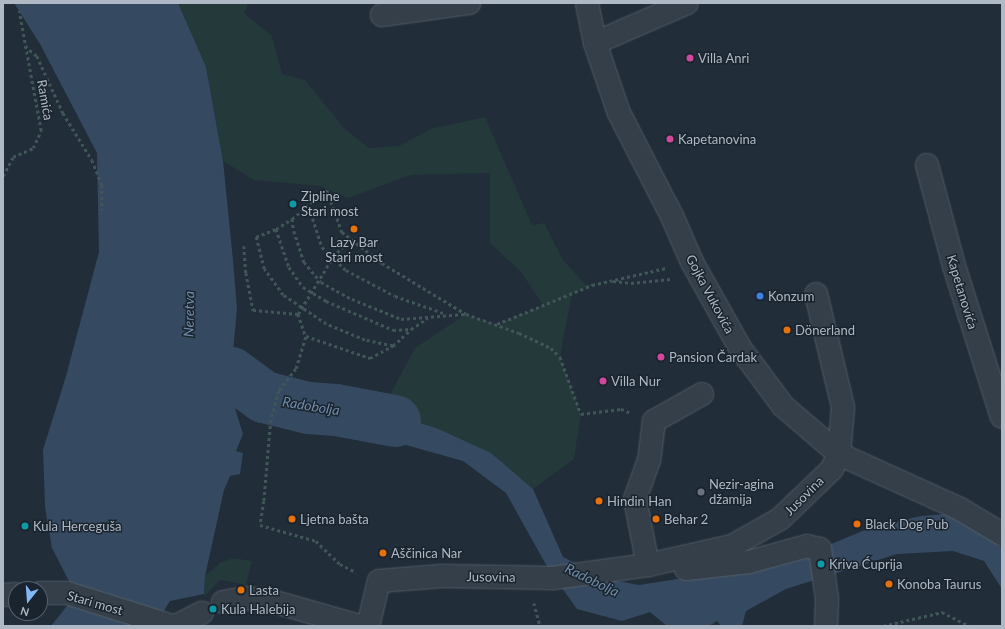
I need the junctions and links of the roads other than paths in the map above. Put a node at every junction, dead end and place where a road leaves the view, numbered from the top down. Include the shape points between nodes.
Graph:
1 (470, 3) edge
2 (588, 3) edge
3 (687, 3) edge
4 (382, 15) dead end
5 (596, 43) junction
6 (926, 165) dead end
7 (816, 294) dead end
8 (702, 394) dead end
9 (1002, 417) edge
10 (839, 454) junction
11 (1002, 534) edge
12 (657, 563) junction
13 (48, 593) edge
14 (224, 602) dead end
15 (202, 613) dead end
16 (172, 626) edge
17 (176, 626) edge
18 (360, 626) edge
19 (368, 626) edge
20 (826, 626) edge

1 - 4 street
2 - 5 street, Gojka Vukovića
3 - 5 street
5 - 10 street, Gojka Vukovića via 618,113 697,270 740,348 783,406
6 - 9 street, Kapetanovića via 954,266
7 - 10 street via 843,407
8 - 12 street via 654,421 649,460 635,499
10 - 11 street, Gojka Vukovića via 960,509
10 - 12 street, Jusovina via 832,469 780,519 732,546
12 - 19 street, Jusovina via 553,578 442,576 379,581
12 - 20 street via 680,569 700,569 749,562 807,546 820,550 827,599
13 - 16 street, Stari most via 68,594
14 - 18 street via 245,598 276,602
15 - 17 street

